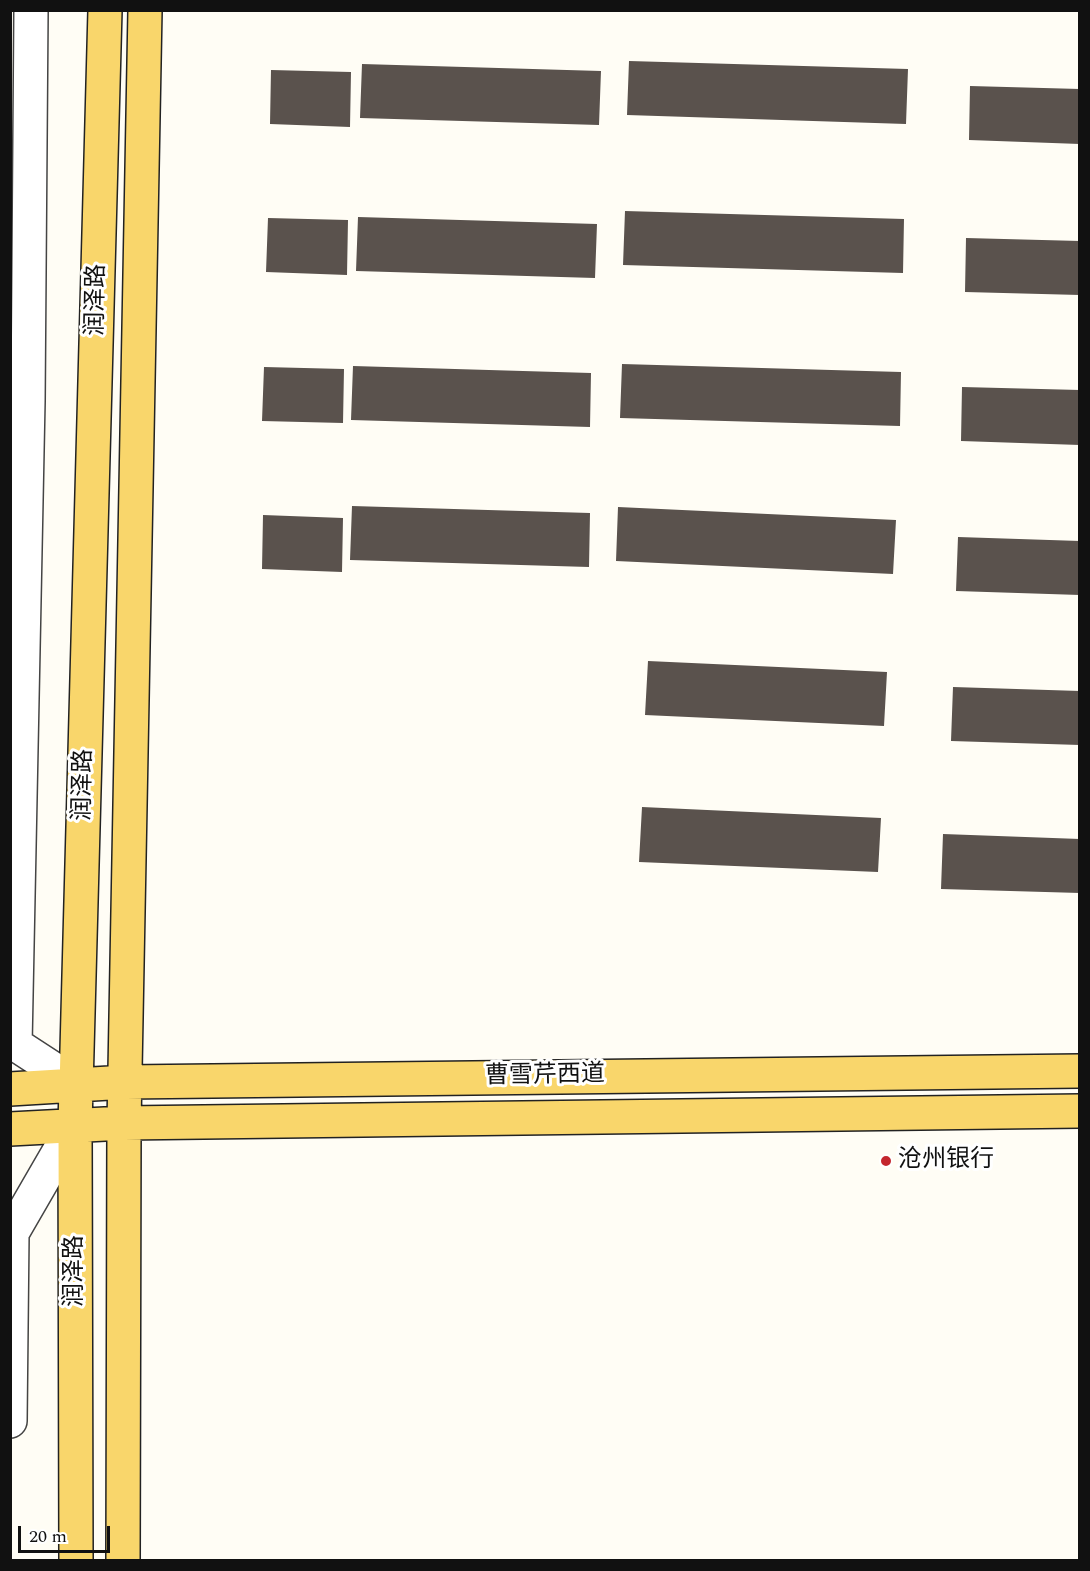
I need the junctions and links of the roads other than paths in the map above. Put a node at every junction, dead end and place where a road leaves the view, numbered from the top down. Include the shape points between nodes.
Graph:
1 (31, 10) edge
2 (105, 10) edge
3 (145, 10) edge
4 (21, 49) edge
5 (20, 176) edge
6 (20, 290) edge
7 (19, 401) edge
8 (1080, 1071) edge
9 (126, 1082) junction
10 (78, 1085) junction
11 (10, 1089) edge
12 (1080, 1111) edge
13 (124, 1123) junction
14 (75, 1124) junction
15 (10, 1129) edge
16 (10, 1421) edge
17 (76, 1560) edge
18 (123, 1560) edge

1 - 4 street
2 - 10 main road, 润泽路
3 - 9 main road, 润泽路
4 - 5 street
5 - 6 street
6 - 7 street
7 - 10 street via 15,1044
8 - 9 main road, 曹雪芹西道
9 - 10 main road, 曹雪芹西道
9 - 13 main road, 润泽路
10 - 11 main road, 曹雪芹西道
10 - 14 main road, 润泽路
12 - 13 main road, 曹雪芹西道
13 - 14 main road, 曹雪芹西道
13 - 18 main road, 润泽路
14 - 15 main road, 曹雪芹西道
14 - 16 street via 12,1233
14 - 17 main road, 润泽路

